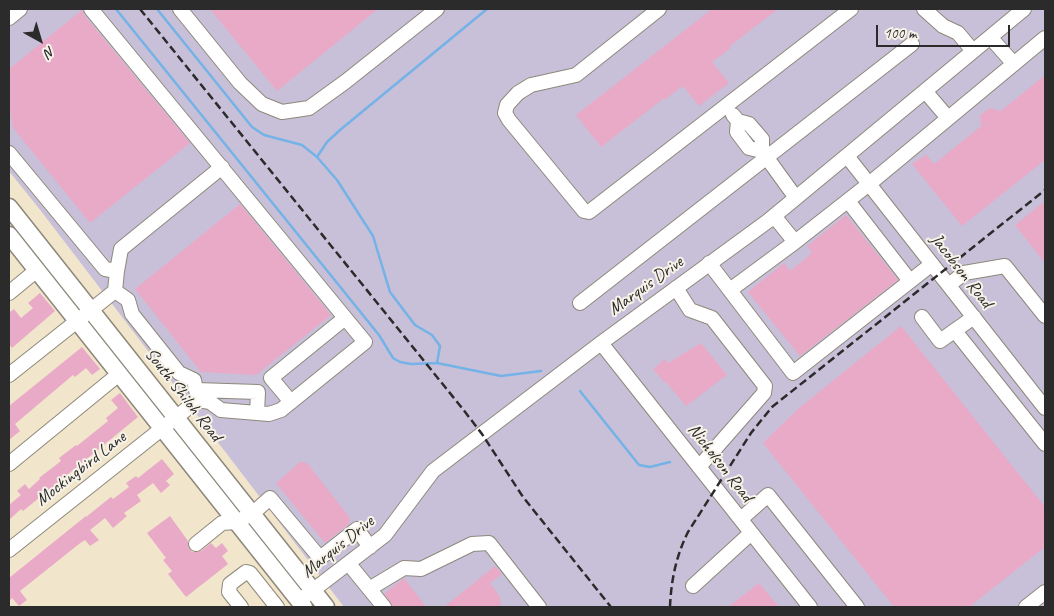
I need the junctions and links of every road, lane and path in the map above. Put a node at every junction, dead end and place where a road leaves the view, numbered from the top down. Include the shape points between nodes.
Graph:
1 (20, 9) edge
2 (92, 9) edge
3 (180, 9) edge
4 (437, 9) edge
5 (659, 9) edge
6 (850, 9) edge
7 (924, 9) edge
8 (1024, 9) edge
9 (9, 18) edge
10 (990, 37) junction
11 (1045, 38) edge
12 (912, 44) dead end
13 (973, 52) junction
14 (1014, 64) junction
15 (925, 91) junction
16 (726, 107) junction
17 (948, 118) junction
18 (9, 153) edge
19 (764, 154) junction
20 (847, 156) junction
21 (222, 167) junction
22 (869, 184) junction
23 (796, 198) junction
24 (848, 200) junction
25 (9, 207) edge
26 (774, 216) junction
27 (9, 235) edge
28 (795, 242) junction
29 (709, 263) junction
30 (932, 264) junction
31 (37, 270) junction
32 (117, 271) junction
33 (910, 281) junction
34 (949, 285) junction
35 (676, 288) junction
36 (730, 290) junction
37 (115, 292) junction
38 (9, 293) edge
39 (580, 303) dead end
40 (90, 310) junction
41 (1045, 316) edge
42 (922, 317) dead end
43 (974, 317) junction
44 (346, 318) junction
45 (77, 320) junction
46 (955, 331) junction
47 (601, 343) junction
48 (119, 374) junction
49 (9, 375) edge
50 (197, 395) junction
51 (291, 402) junction
52 (1045, 408) edge
53 (257, 413) junction
54 (176, 418) junction
55 (162, 428) junction
56 (1045, 444) edge
57 (9, 464) edge
58 (699, 466) junction
59 (252, 514) junction
60 (740, 519) junction
61 (236, 522) junction
62 (751, 532) junction
63 (196, 544) dead end
64 (370, 548) junction
65 (9, 550) edge
66 (349, 564) junction
67 (693, 586) dead end
68 (369, 589) junction
69 (313, 591) junction
70 (1045, 592) edge
71 (300, 602) edge
72 (241, 607) edge
73 (277, 607) edge
74 (282, 607) edge
75 (326, 607) edge
76 (384, 607) edge
77 (539, 607) edge
78 (810, 607) edge
79 (857, 607) edge
80 (1026, 607) edge

1 - 9 street
2 - 21 street
3 - 4 street via 240,83 262,104 282,112 309,108
5 - 16 street via 576,75 532,85 518,93 507,105 505,112 509,120 584,211 589,212
6 - 16 street
7 - 13 street via 943,26 958,33
8 - 10 street, Marquis Drive
10 - 13 street, Marquis Drive
10 - 14 street
11 - 14 street
12 - 19 street
13 - 15 street, Marquis Drive
14 - 17 street
15 - 17 street
15 - 20 street, Marquis Drive
16 - 19 street via 738,121 737,132 749,148
17 - 22 street
18 - 32 street via 105,269
19 - 23 street
19 - 39 street
20 - 22 street, Jacobson Road
20 - 23 street, Marquis Drive
21 - 32 street via 121,250
21 - 44 street
22 - 24 street
22 - 30 street, Jacobson Road
23 - 26 street, Marquis Drive
24 - 28 street
24 - 33 street
25 - 40 main road, South Shiloh Road
26 - 28 street
26 - 29 street, Marquis Drive
27 - 31 main road, South Shiloh Road
28 - 36 street
29 - 35 street, Marquis Drive
29 - 36 street
30 - 33 street
30 - 34 street, Jacobson Road
31 - 38 street
31 - 45 main road, South Shiloh Road
32 - 37 street
33 - 36 street via 793,373
34 - 41 street via 964,273 1005,266
34 - 43 street, Jacobson Road
35 - 47 street, Marquis Drive
35 - 58 street via 690,310 712,318 765,386 764,394
37 - 40 street
37 - 50 street via 128,300 132,314 179,373 194,380
40 - 45 street
40 - 54 main road, South Shiloh Road
42 - 46 street via 940,341
43 - 46 street
43 - 52 street, Jacobson Road
44 - 51 street via 365,342
44 - 51 street via 271,378
45 - 48 main road, South Shiloh Road
45 - 49 street
46 - 56 street
47 - 58 street, Nicholson Road
47 - 64 street, Marquis Drive via 433,471 385,535
48 - 55 main road, South Shiloh Road
48 - 57 street
50 - 53 street via 221,410
50 - 53 street via 258,392
50 - 54 street, Mockingbird Lane
51 - 53 street via 269,414
54 - 55 street, Mockingbird Lane
54 - 59 main road, South Shiloh Road
55 - 61 main road, South Shiloh Road
55 - 65 street, Mockingbird Lane
58 - 60 street, Nicholson Road
59 - 61 street
59 - 64 street via 270,498 320,558 357,530
59 - 69 main road, South Shiloh Road
60 - 62 street, Nicholson Road
60 - 79 street via 768,495
61 - 63 street via 222,523
61 - 71 main road, South Shiloh Road
62 - 67 street
62 - 78 street, Nicholson Road
64 - 66 street, Marquis Drive
66 - 68 street
66 - 69 street, Marquis Drive
68 - 76 street
68 - 77 street via 404,568 421,569 472,544 489,543
69 - 71 street, Marquis Drive
69 - 75 main road, South Shiloh Road
70 - 80 street
71 - 74 street, Marquis Drive
72 - 73 street via 228,592 230,584 246,572

